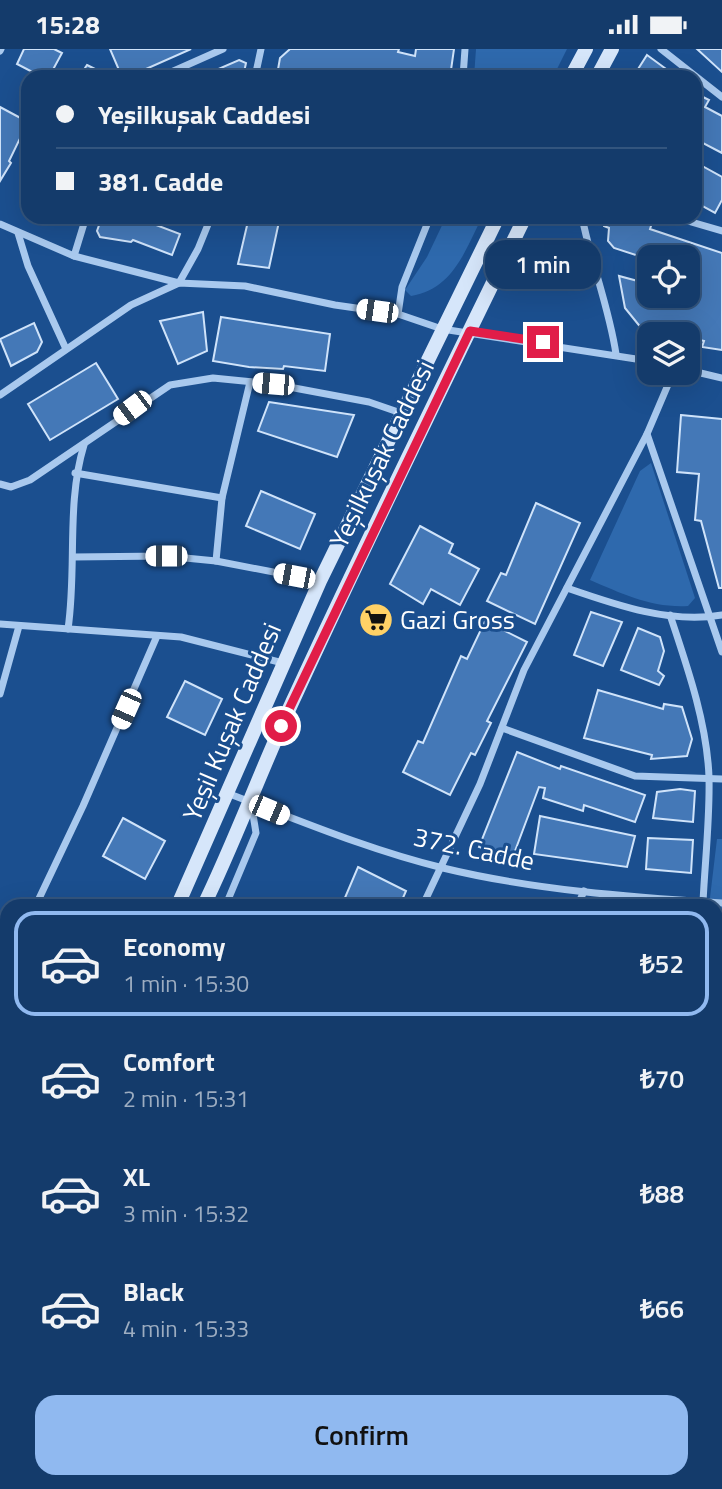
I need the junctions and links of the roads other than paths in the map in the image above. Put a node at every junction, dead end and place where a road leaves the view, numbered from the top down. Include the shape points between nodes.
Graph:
1 (223, 49) edge
2 (261, 49) edge
3 (465, 49) edge
4 (586, 49) edge
5 (612, 49) edge
6 (660, 49) edge
7 (176, 70) edge
8 (256, 70) edge
9 (464, 70) edge
10 (575, 70) edge
11 (601, 70) edge
12 (687, 70) edge
13 (702, 82) edge
14 (722, 97) edge
15 (0, 224) edge
16 (84, 224) edge
17 (208, 224) edge
18 (427, 224) edge
19 (494, 224) edge
20 (522, 224) edge
21 (584, 224) edge
22 (698, 224) edge
23 (722, 231) edge
24 (18, 233) junction
25 (74, 256) junction
26 (179, 283) junction
27 (398, 314) junction
28 (442, 329) junction
29 (470, 331) junction
30 (65, 349) junction
31 (616, 354) junction
32 (637, 358) edge
33 (700, 373) edge
34 (722, 378) edge
35 (250, 382) junction
36 (668, 385) edge
37 (0, 395) edge
38 (401, 413) junction
39 (647, 434) junction
40 (84, 445) junction
41 (75, 473) junction
42 (0, 484) edge
43 (222, 498) junction
44 (73, 557) junction
45 (216, 561) junction
46 (320, 581) junction
47 (567, 588) junction
48 (670, 615) junction
49 (722, 615) edge
50 (710, 617) junction
51 (0, 624) edge
52 (19, 625) junction
53 (68, 629) junction
54 (157, 635) junction
55 (722, 652) edge
56 (284, 663) junction
57 (0, 694) edge
58 (502, 728) junction
59 (709, 778) junction
60 (722, 779) edge
61 (227, 793) junction
62 (251, 803) junction
63 (441, 868) junction
64 (583, 891) junction
65 (39, 899) edge
66 (181, 899) edge
67 (207, 899) edge
68 (228, 899) edge
69 (426, 899) edge
70 (580, 899) edge
71 (670, 899) edge
72 (703, 899) edge

1 - 7 street
2 - 8 street
3 - 9 street
4 - 10 main road
5 - 11 main road
6 - 12 street
13 - 14 street
15 - 24 street
16 - 25 street
17 - 26 street
18 - 27 street via 402,288
19 - 28 main road, Yeşil Kuşak Caddesi
20 - 29 main road, Yeşilkuşak Caddesi
21 - 31 street
22 - 23 street
24 - 25 street
24 - 30 street
25 - 26 street
26 - 27 street via 245,286
26 - 30 street via 131,305
27 - 28 street
28 - 29 street
28 - 38 main road, Yeşil Kuşak Caddesi
29 - 31 street
29 - 62 main road, Yeşilkuşak Caddesi via 301,683
30 - 37 street
31 - 32 street
33 - 34 street
35 - 38 street via 369,401
35 - 40 street via 213,378 170,385
35 - 43 street
36 - 39 street
38 - 46 main road, Yeşil Kuşak Caddesi
39 - 47 street
39 - 50 street
40 - 41 street
40 - 42 street via 30,480 11,487
41 - 43 street
41 - 44 street
43 - 45 street
44 - 45 street via 166,556
44 - 53 street
45 - 46 street
46 - 56 main road, Yeşil Kuşak Caddesi
47 - 48 street via 610,603
47 - 58 street via 524,670
48 - 50 street
48 - 59 street via 700,721
49 - 50 street
50 - 55 street
51 - 52 street
52 - 53 street
52 - 57 street
53 - 54 street
54 - 56 street
54 - 65 street
56 - 61 main road, Yeşil Kuşak Caddesi
58 - 59 street via 635,776
58 - 63 street
59 - 60 street
59 - 72 street
61 - 62 street, 372. Cadde
61 - 66 main road, Yeşil Kuşak Caddesi
62 - 63 street, 372. Cadde
62 - 67 main road, Yeşilkuşak Caddesi
62 - 68 street via 257,833
63 - 64 street, 372. Cadde
63 - 69 street
64 - 70 street
64 - 71 street, 372. Cadde

